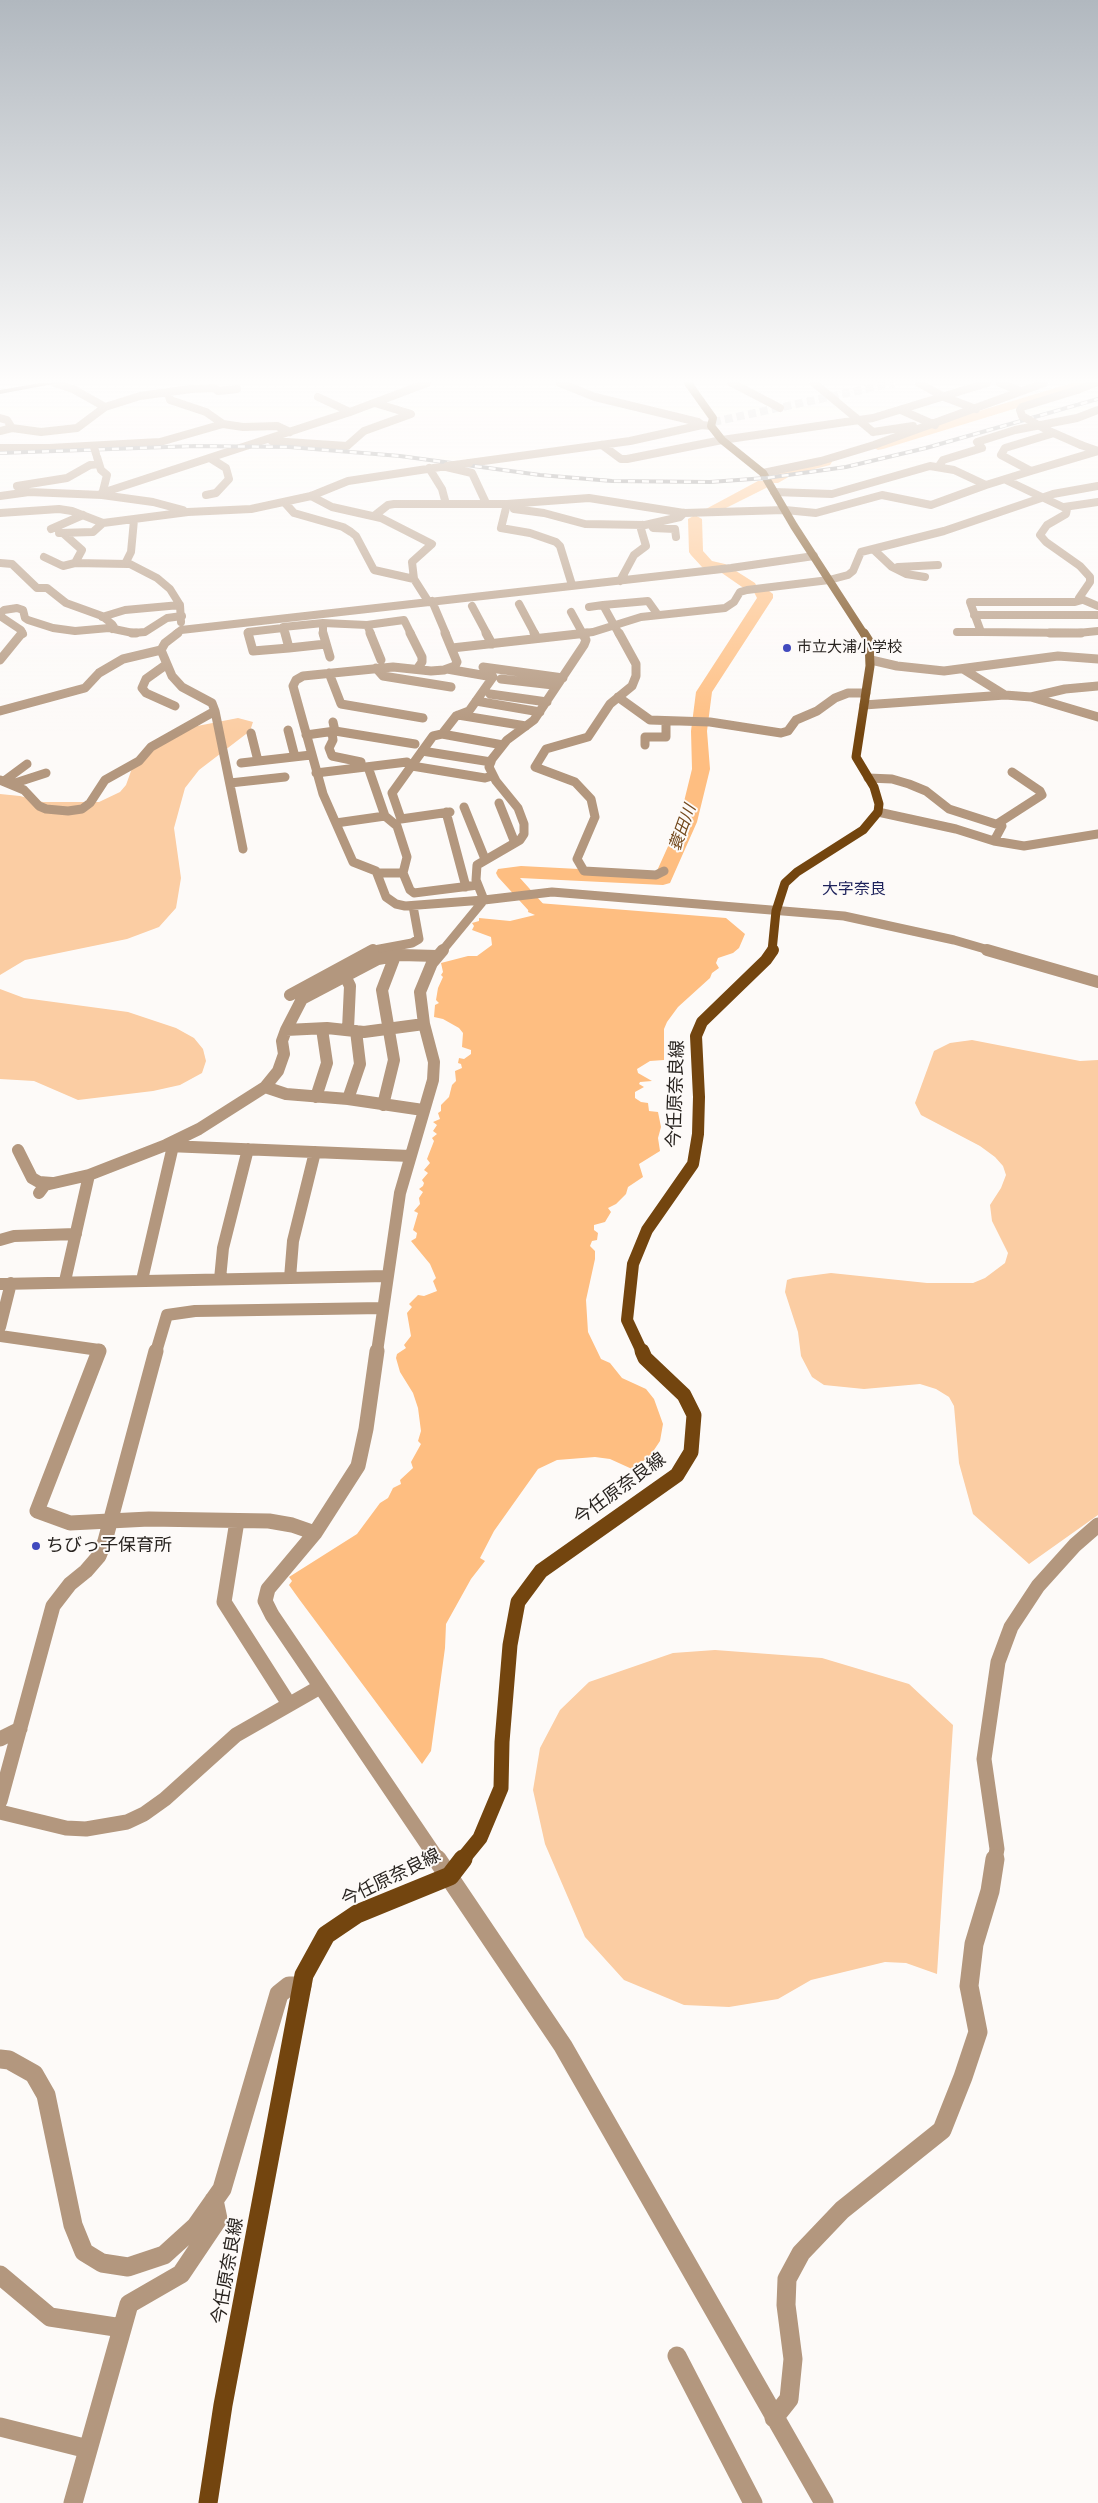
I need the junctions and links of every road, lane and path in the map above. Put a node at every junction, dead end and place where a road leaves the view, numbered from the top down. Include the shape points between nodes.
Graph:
1 (139, 500) edge
2 (296, 500) edge
3 (319, 500) edge
4 (445, 500) edge
5 (485, 500) edge
6 (570, 500) edge
7 (600, 500) edge
8 (778, 500) edge
9 (805, 500) edge
10 (862, 500) edge
11 (903, 500) edge
12 (945, 500) edge
13 (1036, 500) edge
14 (1046, 500) edge
15 (284, 503) junction
16 (486, 503) junction
17 (446, 504) junction
18 (1097, 504) edge
19 (331, 506) junction
20 (507, 506) junction
21 (1064, 506) junction
22 (784, 510) junction
23 (831, 510) junction
24 (188, 512) junction
25 (0, 513) edge
26 (684, 513) junction
27 (83, 515) junction
28 (300, 515) junction
29 (374, 516) junction
30 (134, 520) junction
31 (103, 523) junction
32 (647, 524) junction
33 (51, 529) dead end
34 (93, 532) junction
35 (676, 537) dead end
36 (873, 549) junction
37 (82, 550) junction
38 (814, 556) junction
39 (44, 557) dead end
40 (0, 563) edge
41 (74, 563) junction
42 (128, 564) junction
43 (938, 565) dead end
44 (892, 567) junction
45 (925, 577) dead end
46 (414, 579) junction
47 (829, 580) junction
48 (620, 581) junction
49 (572, 585) junction
50 (1082, 600) junction
51 (430, 601) junction
52 (417, 602) junction
53 (1009, 603) junction
54 (519, 604) dead end
55 (180, 605) junction
56 (472, 606) dead end
57 (603, 606) junction
58 (1098, 606) edge
59 (589, 607) dead end
60 (571, 612) dead end
61 (0, 615) edge
62 (658, 615) junction
63 (974, 615) junction
64 (1013, 615) junction
65 (1098, 615) edge
66 (182, 616) junction
67 (102, 617) junction
68 (323, 623) junction
69 (337, 623) junction
70 (367, 625) junction
71 (615, 625) junction
72 (284, 628) junction
73 (112, 629) junction
74 (181, 630) junction
75 (1098, 631) edge
76 (957, 632) dead end
77 (981, 632) junction
78 (1018, 632) junction
79 (582, 633) junction
80 (537, 638) junction
81 (326, 644) junction
82 (492, 644) junction
83 (289, 648) junction
84 (452, 648) junction
85 (161, 650) junction
86 (330, 657) dead end
87 (1098, 659) edge
88 (0, 660) edge
89 (381, 660) dead end
90 (870, 660) junction
91 (167, 664) junction
92 (482, 666) dead end
93 (376, 668) junction
94 (417, 669) junction
95 (447, 669) junction
96 (963, 669) junction
97 (329, 673) junction
98 (502, 679) dead end
99 (561, 682) junction
100 (1098, 686) edge
101 (451, 687) dead end
102 (866, 693) junction
103 (490, 694) dead end
104 (1005, 695) junction
105 (618, 697) junction
106 (1031, 697) junction
107 (476, 701) junction
108 (547, 702) junction
109 (864, 705) junction
110 (176, 706) dead end
111 (0, 711) edge
112 (215, 711) junction
113 (540, 712) junction
114 (458, 715) junction
115 (1098, 717) edge
116 (423, 718) dead end
117 (666, 721) junction
118 (526, 726) junction
119 (333, 728) junction
120 (288, 730) dead end
121 (251, 734) dead end
122 (442, 734) junction
123 (306, 735) junction
124 (503, 745) junction
125 (645, 745) dead end
126 (418, 748) junction
127 (312, 755) junction
128 (295, 757) junction
129 (258, 761) junction
130 (491, 762) junction
131 (241, 763) dead end
132 (27, 764) dead end
133 (364, 764) junction
134 (412, 766) junction
135 (1012, 772) dead end
136 (46, 773) dead end
137 (316, 773) junction
138 (492, 776) junction
139 (285, 777) dead end
140 (868, 778) junction
141 (5, 782) edge
142 (230, 783) junction
143 (499, 803) dead end
144 (464, 808) dead end
145 (878, 812) junction
146 (385, 816) junction
147 (336, 823) junction
148 (997, 824) junction
149 (1098, 834) edge
150 (994, 841) junction
151 (515, 843) junction
152 (243, 849) dead end
153 (486, 859) junction
154 (664, 871) dead end
155 (377, 873) junction
156 (403, 873) junction
157 (478, 885) junction
158 (466, 887) junction
159 (484, 900) junction
160 (413, 906) junction
161 (776, 911) junction
162 (395, 956) junction
163 (438, 956) junction
164 (345, 976) junction
165 (1098, 982) edge
166 (290, 995) dead end
167 (424, 1024) junction
168 (322, 1028) junction
169 (387, 1029) junction
170 (286, 1030) junction
171 (352, 1030) junction
172 (265, 1087) junction
173 (316, 1097) junction
174 (348, 1099) junction
175 (383, 1105) junction
176 (422, 1110) junction
177 (169, 1146) junction
178 (248, 1149) junction
179 (18, 1150) dead end
180 (315, 1152) junction
181 (410, 1156) junction
182 (89, 1176) junction
183 (52, 1183) junction
184 (39, 1193) dead end
185 (76, 1234) junction
186 (0, 1240) edge
187 (387, 1276) junction
188 (290, 1278) junction
189 (220, 1279) junction
190 (142, 1280) junction
191 (65, 1282) junction
192 (6, 1284) edge
193 (383, 1308) junction
194 (0, 1327) edge
195 (0, 1336) edge
196 (237, 1521) junction
197 (112, 1522) junction
198 (1098, 1525) edge
199 (315, 1533) junction
200 (320, 1687) junction
201 (289, 1704) junction
202 (20, 1729) junction
203 (0, 1739) edge
204 (0, 1800) edge
205 (0, 1812) edge
206 (450, 1876) junction
207 (302, 1986) junction
208 (0, 2059) edge
209 (214, 2200) junction
210 (0, 2275) edge
211 (122, 2328) junction
212 (677, 2356) dead end
213 (774, 2418) junction
214 (0, 2427) edge
215 (88, 2449) junction
216 (72, 2503) edge
217 (208, 2503) edge
218 (753, 2503) edge
219 (824, 2503) edge

1 - 24 street
2 - 15 street
3 - 19 street
4 - 17 street
5 - 16 street
6 - 20 street
7 - 26 street
8 - 22 main road
9 - 23 street via 805,503
10 - 23 street
11 - 12 street via 931,505
13 - 36 street via 944,531
14 - 21 street
15 - 24 street via 251,509
15 - 28 street
16 - 17 street
16 - 20 street
17 - 29 street via 388,505
18 - 21 street
19 - 28 street
19 - 29 street
20 - 32 street via 575,523
20 - 49 street via 500,528 556,542
21 - 50 street via 1066,514 1047,525 1040,535 1090,577 1079,598
22 - 23 street via 816,513
22 - 26 street via 749,515
22 - 38 main road
24 - 30 street
25 - 27 street via 58,509
26 - 32 street via 680,517
27 - 31 street
27 - 33 street
28 - 46 street via 351,532 374,570
29 - 46 street via 432,544 412,562
30 - 31 street
30 - 42 street
31 - 34 street
32 - 35 street via 654,528 675,529
32 - 48 street via 642,529 646,546 634,555
34 - 37 street
34 - 37 street via 62,533
36 - 44 street
36 - 47 street via 862,552 848,575
37 - 41 street
38 - 47 main road
38 - 48 street
39 - 41 street via 58,565
40 - 67 street via 12,564 37,588 47,588 66,603
41 - 42 street
42 - 55 street via 157,578 170,589
43 - 44 street
44 - 45 street via 906,574
46 - 51 street
47 - 62 street via 747,590 740,592 725,608
47 - 90 main road via 869,641
48 - 49 street
49 - 51 street
50 - 53 street
50 - 58 street
51 - 52 street
51 - 84 street
52 - 69 street via 405,609
52 - 74 street
53 - 63 street via 970,602
53 - 64 street
54 - 80 street
55 - 66 street
55 - 67 street via 124,610
56 - 82 street
57 - 59 street
57 - 62 street via 648,601
57 - 71 street
60 - 79 street
61 - 73 street via 4,610 17,608 23,610 28,620 53,628 75,631
61 - 88 street via 23,634
62 - 71 street
63 - 64 street
63 - 77 street
64 - 65 street
64 - 78 street
66 - 73 street via 167,618 145,632 124,633
66 - 74 street
67 - 73 street via 112,624
68 - 69 street
68 - 72 street
68 - 81 street
69 - 70 street
70 - 89 street
70 - 94 street via 404,620 422,657
71 - 79 street
71 - 105 street via 636,664 632,686
72 - 83 street
72 - 83 street via 248,632 253,651
74 - 85 street
75 - 78 street
76 - 77 street
77 - 78 street
79 - 80 street
79 - 99 street via 586,640 584,645
80 - 82 street
81 - 83 street
81 - 86 street
82 - 84 street
84 - 95 street via 457,662
85 - 91 street
85 - 111 street via 123,659 100,673 85,688
87 - 96 street via 1058,656
90 - 96 street via 944,672
90 - 102 main road
91 - 110 street via 146,680 142,688 146,693
91 - 112 street via 182,687 212,703
92 - 99 street
93 - 94 street
93 - 97 street
93 - 101 street via 383,676
94 - 95 street
95 - 107 street via 493,677
96 - 104 street
97 - 116 street via 341,704
97 - 123 street via 303,676 293,686
98 - 99 street
99 - 108 street
100 - 106 street
102 - 109 main road
102 - 117 street via 848,693 835,698 818,711 796,720 788,731 781,733 710,722
103 - 108 street
104 - 106 street
104 - 109 street
105 - 117 street via 645,718
105 - 154 street via 588,737 546,749 535,767 575,782 591,799 594,817 577,859 584,870 656,875
106 - 115 street
107 - 113 street
107 - 114 street via 469,711
108 - 113 street
109 - 140 main road via 856,757
112 - 141 street via 151,747 139,761 105,780 90,803 82,809 46,809 24,790
112 - 142 street
113 - 118 street
114 - 118 street
114 - 122 street
117 - 125 street via 666,737 645,737
118 - 124 street
119 - 123 street
119 - 126 street
119 - 133 street via 329,748 332,756
120 - 128 street
121 - 129 street
122 - 124 street
122 - 126 street via 433,736
123 - 127 street
124 - 130 street
126 - 130 street
126 - 134 street
127 - 128 street
127 - 137 street
128 - 129 street
129 - 131 street
130 - 138 street
132 - 141 street
133 - 134 street via 408,762
133 - 137 street
133 - 146 street
134 - 138 street via 484,778
134 - 158 street via 392,793 401,819 448,812
135 - 148 street via 1042,795
136 - 141 street
137 - 147 street
138 - 151 street via 514,802 524,824 524,834
139 - 142 street
140 - 145 main road via 874,787
140 - 148 street via 909,784 926,791 949,809
142 - 152 street
143 - 151 street
144 - 153 street
145 - 150 street
145 - 161 main road, 今任原奈良線 via 863,830 785,883
146 - 147 street
146 - 156 street via 397,826 407,857
147 - 155 street via 353,862
148 - 150 street via 1002,826
149 - 150 street via 1024,846
151 - 153 street
153 - 157 street via 475,870
155 - 156 street
155 - 160 street via 391,902
156 - 158 street via 414,893
157 - 158 street
157 - 159 street
159 - 160 street
159 - 161 street via 552,892
159 - 163 street
160 - 166 street via 419,939 371,950
161 - 165 street via 844,916 879,923 954,940
161 - 206 main road, 今任原奈良線 via 773,950 702,1022 696,1036 699,1097 693,1164 647,1230 633,1264 627,1320 644,1358 684,1395 694,1415 691,1452 677,1476 542,1571 518,1602 510,1644 501,1788 480,1838
162 - 163 street
162 - 164 street via 378,959
162 - 169 street via 382,990
163 - 167 street via 420,992
164 - 170 street via 302,999
164 - 171 street via 350,986
167 - 169 street
167 - 176 street via 434,1062
168 - 170 street
168 - 171 street
168 - 173 street via 327,1063
169 - 171 street
169 - 175 street via 394,1067
170 - 172 street via 282,1042 284,1054 278,1071
171 - 174 street via 360,1064
172 - 173 street via 286,1094
172 - 177 street
173 - 174 street
174 - 175 street
175 - 176 street
176 - 181 street
177 - 178 street
177 - 182 street
177 - 190 street
178 - 180 street
178 - 189 street via 223,1248
179 - 183 street via 32,1178
180 - 181 street
180 - 188 street via 294,1241
181 - 187 street via 400,1193
182 - 183 street
182 - 185 street
183 - 184 street via 45,1185
185 - 186 street via 14,1236
185 - 191 street
187 - 188 street
187 - 193 street
188 - 189 street
189 - 190 street
190 - 191 street
191 - 192 street
192 - 194 street
193 - 197 street via 195,1311 167,1315
193 - 199 street via 358,1466
195 - 197 street via 99,1350 37,1511 70,1524
196 - 197 street
196 - 199 street via 269,1521
196 - 201 street via 224,1602
197 - 202 street via 99,1556 53,1606
198 - 213 street via 1038,1586 1011,1627 998,1662 984,1759 997,1848 990,1891 974,1944 969,1986 978,2032 963,2077 942,2130 842,2210 801,2253 791,2270 787,2279 786,2305 793,2359 790,2399
199 - 200 street via 276,1576 265,1601
200 - 201 street
200 - 206 street
201 - 205 street via 236,1735 165,1800 127,1822 79,1829
202 - 203 street
202 - 204 street
206 - 207 main road, 今任原奈良線 via 357,1914 326,1935 304,1975
206 - 213 street via 564,2046
207 - 209 street via 289,1986 279,1994 222,2189
207 - 217 main road, 今任原奈良線 via 223,2405
208 - 209 street via 9,2060 34,2074 46,2095 73,2225 84,2252 102,2263 128,2267 164,2255 196,2226
209 - 211 street via 218,2219 181,2274 129,2304
210 - 211 street via 50,2317
211 - 215 street
212 - 218 street
213 - 219 street
214 - 215 street
215 - 216 street

